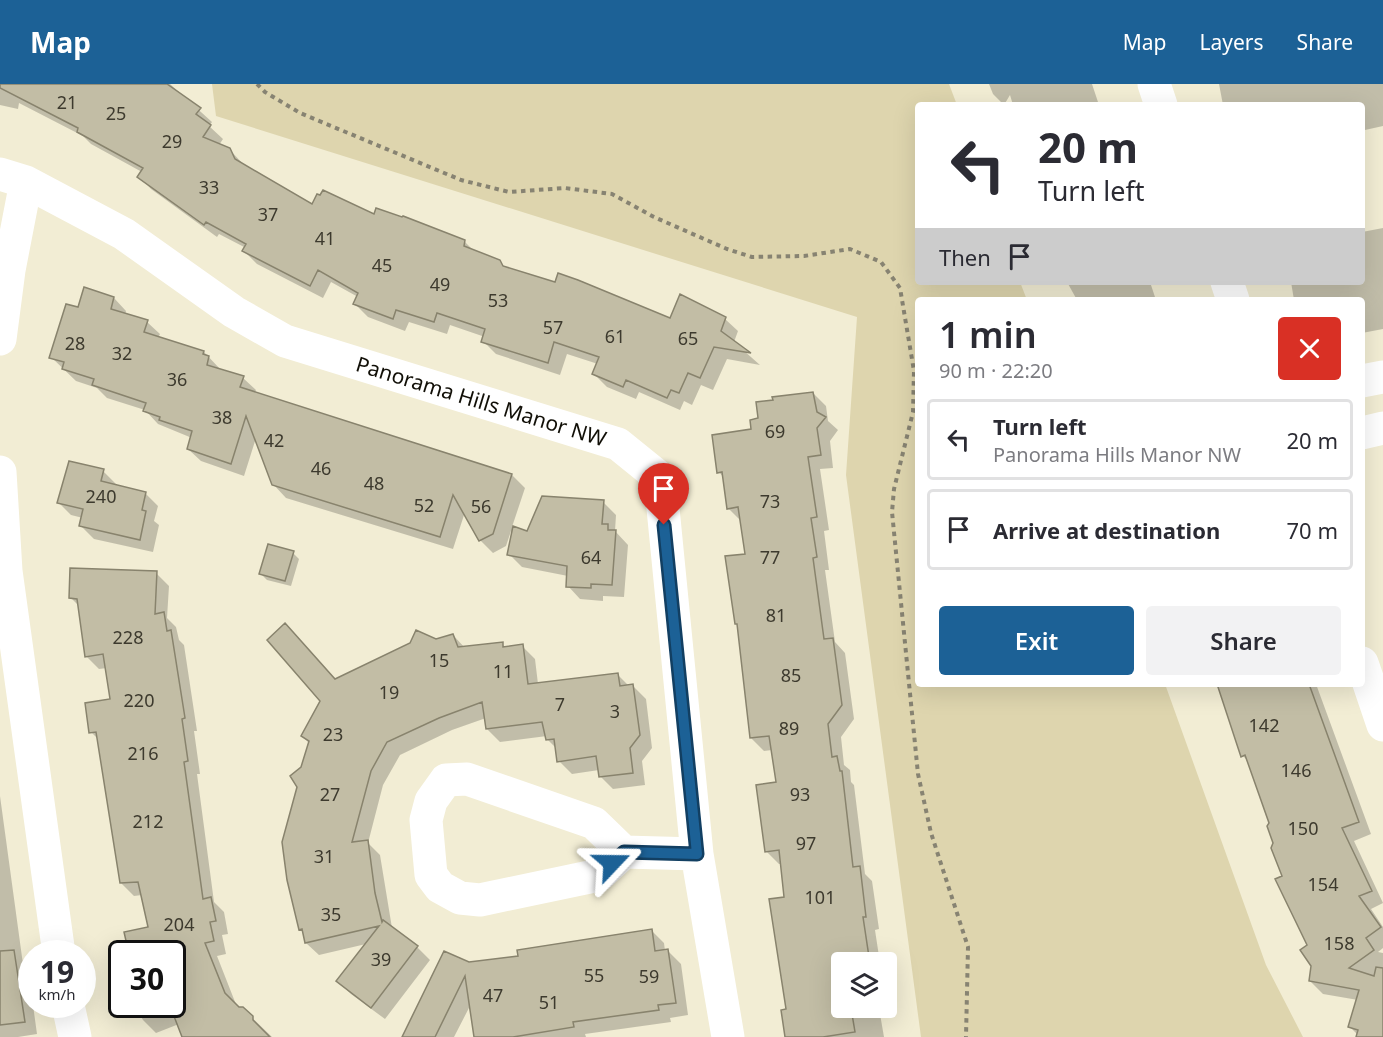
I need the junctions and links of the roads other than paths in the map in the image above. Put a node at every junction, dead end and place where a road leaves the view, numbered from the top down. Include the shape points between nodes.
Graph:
1 (1154, 84) edge
2 (1160, 102) edge
3 (13, 178) edge
4 (0, 339) edge
5 (1383, 377) edge
6 (1365, 380) edge
7 (1383, 428) edge
8 (1365, 432) edge
9 (0, 472) edge
10 (1365, 672) edge
11 (1383, 725) edge
12 (624, 852) junction
13 (697, 854) junction
14 (57, 940) edge
15 (71, 1018) edge
16 (75, 1037) edge
17 (728, 1037) edge

1 - 2 street
3 - 4 street, Panorama Hills Manor NW via 9,270
3 - 13 street, Panorama Hills Manor NW via 124,234 234,312 285,341 618,444 660,478
5 - 6 street
7 - 8 street
9 - 14 street via 6,571
10 - 11 street
12 - 12 street via 594,823 467,778 446,780 431,801 426,820 432,875 440,887 459,898 480,900 599,875
12 - 13 street
13 - 17 street, Panorama Hills Manor NW
15 - 16 street

